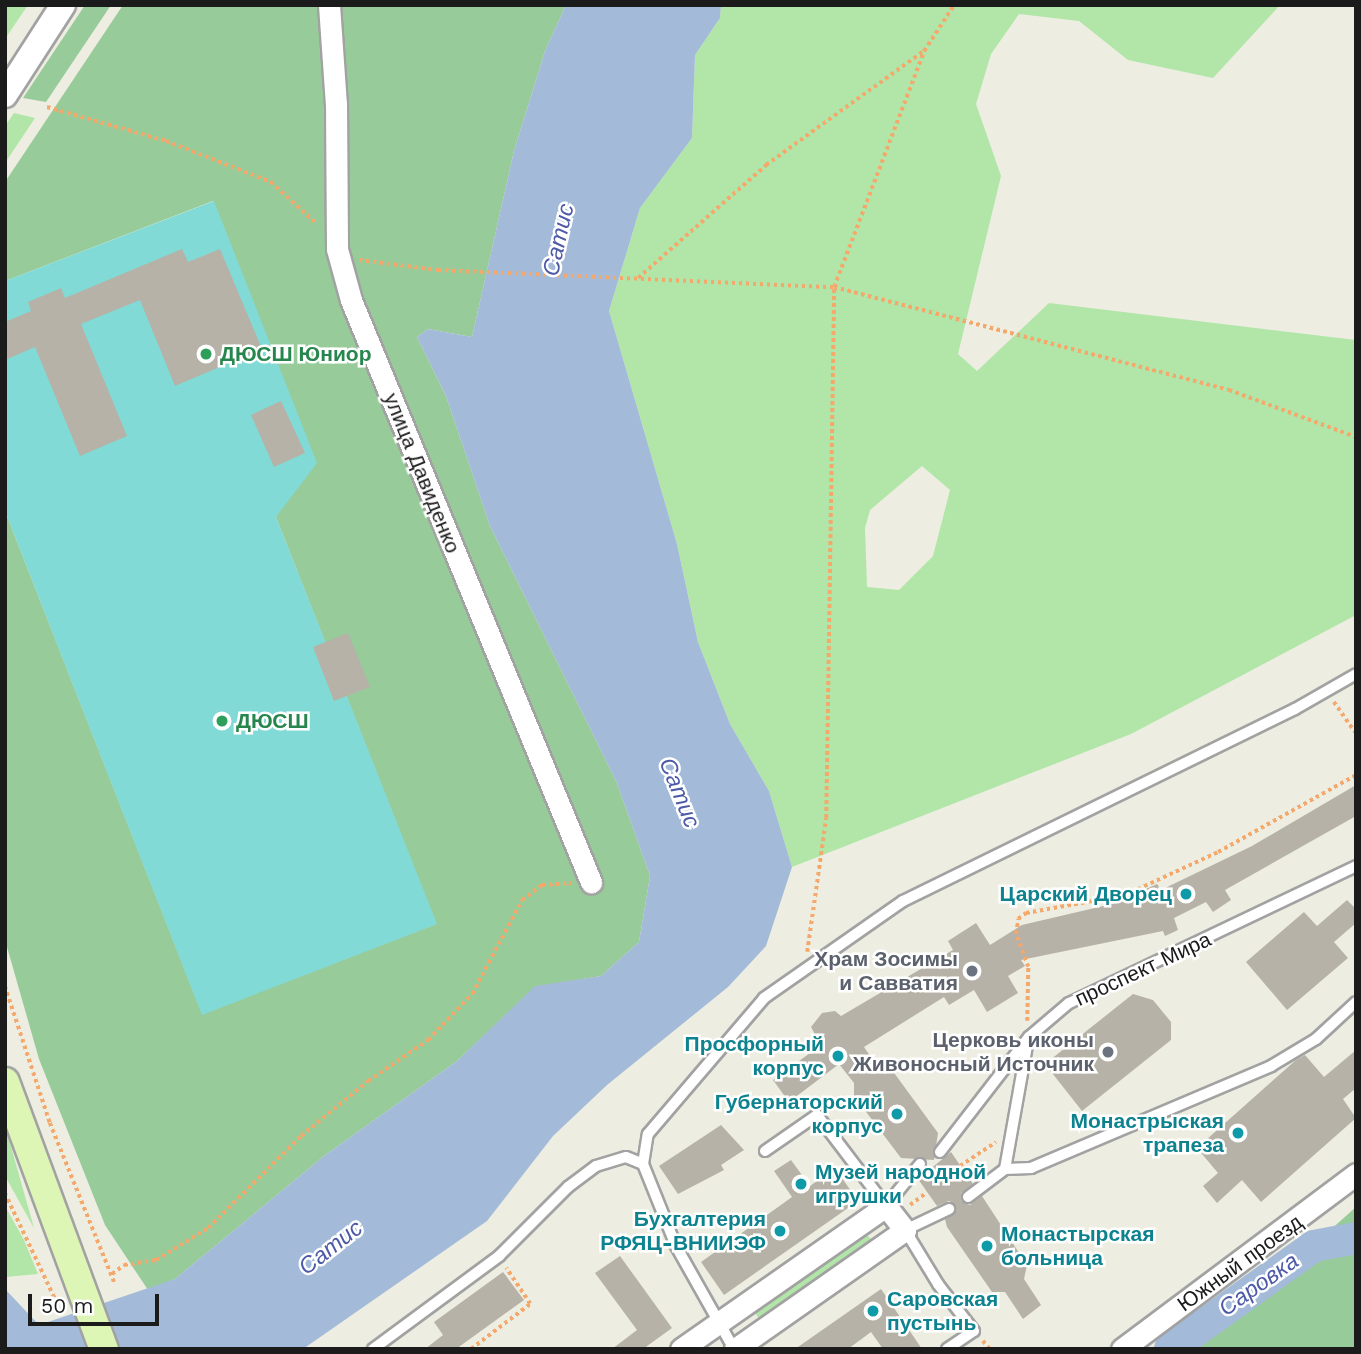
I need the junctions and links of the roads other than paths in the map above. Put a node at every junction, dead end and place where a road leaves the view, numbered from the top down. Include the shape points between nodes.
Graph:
1 (63, 5) edge
2 (329, 5) edge
3 (5, 95) edge
4 (1356, 674) edge
5 (1356, 866) edge
6 (591, 882) road end
7 (1356, 1002) edge
8 (1028, 1037) junction
9 (5, 1082) edge
10 (765, 1150) dead end
11 (940, 1152) dead end
12 (643, 1164) junction
13 (920, 1164) dead end
14 (1005, 1169) junction
15 (1356, 1174) edge
16 (968, 1197) dead end
17 (886, 1206) junction
18 (949, 1209) dead end
19 (905, 1230) junction
20 (718, 1323) junction
21 (104, 1349) edge
22 (373, 1349) edge
23 (681, 1349) edge
24 (735, 1349) edge
25 (947, 1349) edge
26 (1122, 1349) edge

1 - 3 street
2 - 6 street, улица Давиденко via 336,104 337,249 351,300
4 - 12 lane via 904,901 805,968 764,998 687,1086 648,1134
5 - 8 lane, проспект Мира via 1069,1003
7 - 14 lane via 1316,1039 1270,1066 1031,1168
8 - 11 lane, проспект Мира
8 - 14 lane
9 - 21 main road via 69,1297
10 - 17 lane via 817,1115
12 - 20 lane via 676,1246
12 - 22 lane via 626,1157 596,1166 568,1187 499,1256
13 - 17 lane
14 - 16 lane
15 - 26 street, Южный проезд
17 - 19 street
17 - 20 street
18 - 19 lane
19 - 24 street
19 - 25 lane via 974,1331
20 - 23 street
20 - 24 lane

